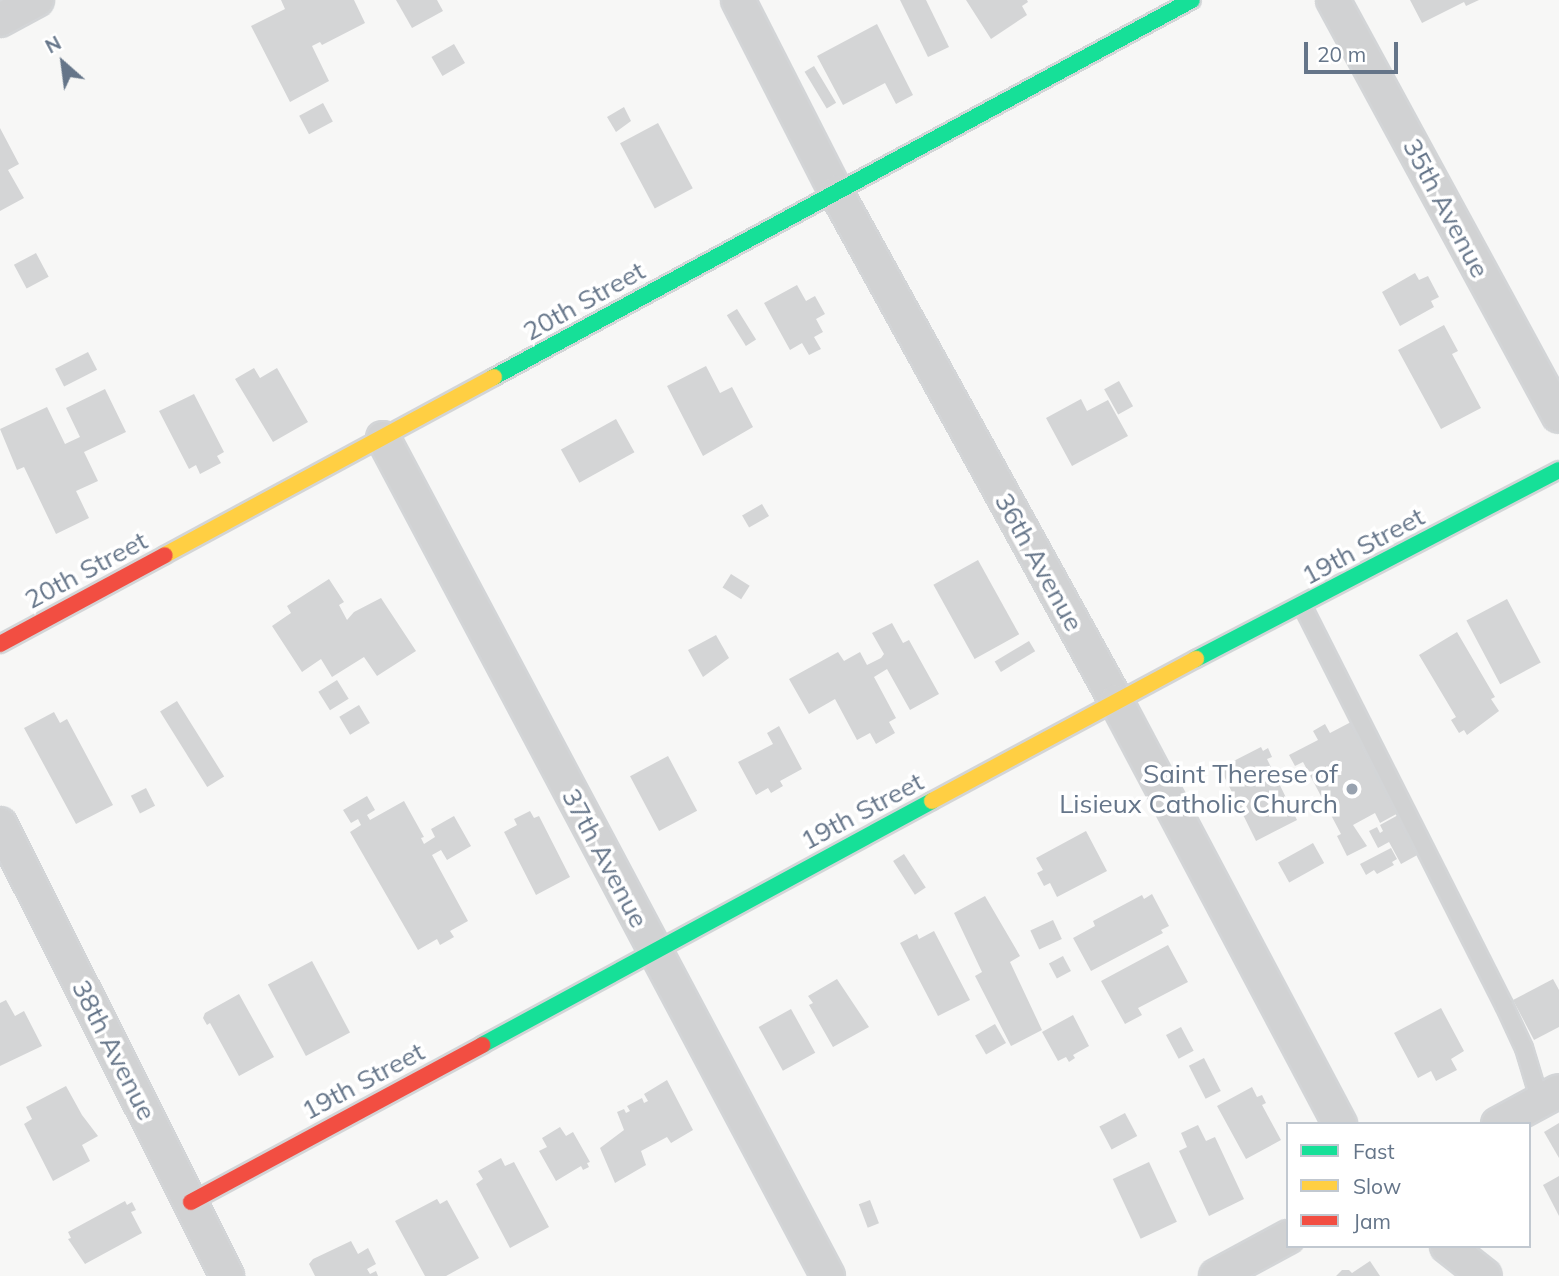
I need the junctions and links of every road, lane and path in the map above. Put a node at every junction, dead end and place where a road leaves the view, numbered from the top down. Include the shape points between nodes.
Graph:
1 (37, 0) edge
2 (737, 0) edge
3 (1192, 0) edge
4 (1334, 0) edge
5 (0, 20) edge
6 (836, 192) junction
7 (1559, 416) edge
8 (383, 438) junction
9 (1559, 470) edge
10 (1302, 606) junction
11 (0, 644) edge
12 (1116, 701) junction
13 (0, 824) edge
14 (654, 952) junction
15 (1550, 1096) edge
16 (1339, 1122) edge
17 (1502, 1122) edge
18 (191, 1202) junction
19 (1286, 1238) edge
20 (1450, 1248) edge
21 (227, 1276) edge
22 (828, 1276) edge
23 (1216, 1276) edge
24 (1485, 1276) edge

1 - 5 street
2 - 6 street, 36th Avenue
3 - 6 street, 20th Street
4 - 7 street, 35th Avenue
6 - 8 street, 20th Street
6 - 12 street, 36th Avenue
8 - 11 street, 20th Street
8 - 14 street, 37th Avenue
9 - 10 street, 19th Street
10 - 12 street, 19th Street
10 - 15 lane
12 - 14 street, 19th Street
12 - 16 street, 36th Avenue
13 - 18 street, 38th Avenue
14 - 18 street, 19th Street
14 - 22 street, 37th Avenue
15 - 17 street
18 - 21 street, 38th Avenue
19 - 23 street
20 - 24 street

